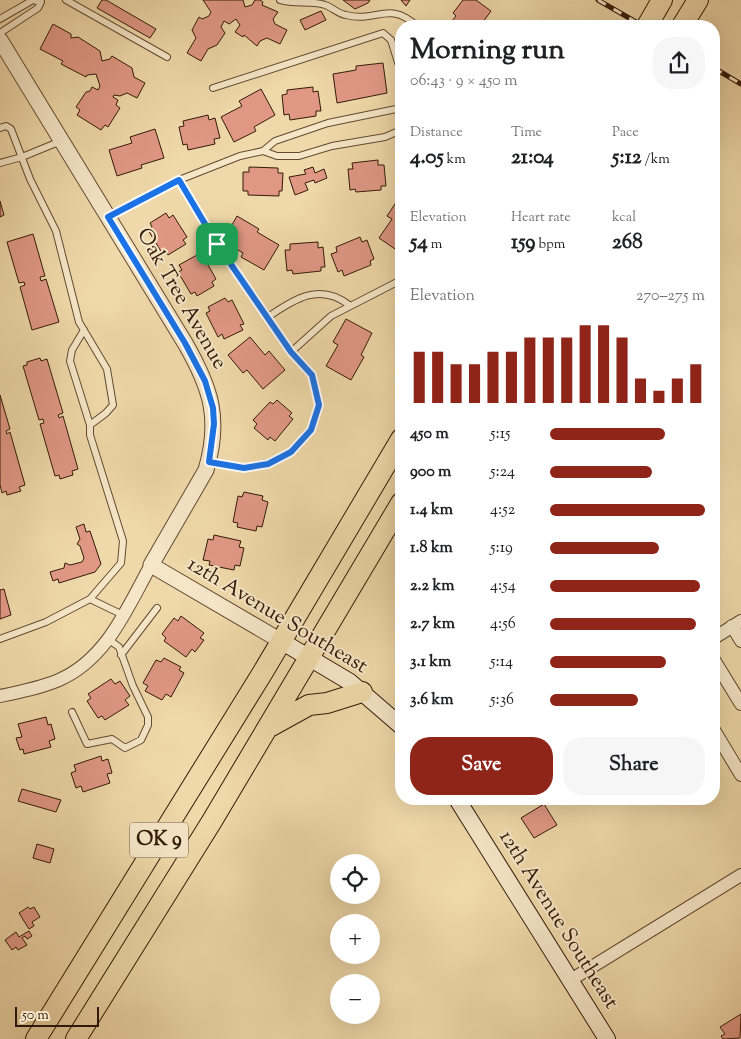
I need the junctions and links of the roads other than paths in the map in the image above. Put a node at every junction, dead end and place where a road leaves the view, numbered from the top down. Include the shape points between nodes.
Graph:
1 (66, 0) edge
2 (280, 0) edge
3 (662, 0) edge
4 (42, 1) edge
5 (302, 2) edge
6 (695, 4) edge
7 (0, 19) edge
8 (412, 20) edge
9 (650, 20) edge
10 (686, 20) edge
11 (0, 33) edge
12 (0, 40) edge
13 (395, 53) edge
14 (167, 57) dead end
15 (213, 88) dead end
16 (395, 109) edge
17 (0, 128) edge
18 (395, 133) edge
19 (61, 140) junction
20 (263, 151) junction
21 (22, 157) junction
22 (0, 163) edge
23 (179, 180) junction
24 (108, 217) junction
25 (395, 283) edge
26 (349, 305) junction
27 (268, 317) junction
28 (84, 330) junction
29 (291, 352) junction
30 (90, 425) junction
31 (395, 449) edge
32 (209, 462) junction
33 (395, 513) edge
34 (151, 565) junction
35 (90, 599) junction
36 (157, 608) dead end
37 (123, 615) junction
38 (736, 624) edge
39 (720, 634) edge
40 (0, 639) edge
41 (108, 639) junction
42 (281, 641) junction
43 (741, 641) edge
44 (121, 655) junction
45 (310, 658) junction
46 (720, 670) edge
47 (362, 692) junction
48 (0, 696) edge
49 (741, 704) edge
50 (72, 712) dead end
51 (395, 721) edge
52 (267, 728) junction
53 (720, 740) edge
54 (741, 774) edge
55 (461, 805) edge
56 (741, 875) edge
57 (569, 980) junction
58 (36, 1039) edge
59 (76, 1039) edge
60 (607, 1039) edge

1 - 14 lane
2 - 5 lane via 293,4
3 - 9 highway
4 - 7 lane via 33,0
4 - 11 lane via 38,8
5 - 8 lane via 326,5 344,15 359,17 393,10 406,14
6 - 10 highway
12 - 19 street, Oak Tree Avenue
13 - 15 lane via 391,40 383,34
16 - 20 lane via 328,123 275,141
17 - 21 lane via 6,126 11,129
18 - 20 lane via 385,138 332,146 299,156 277,156
19 - 21 lane
19 - 24 street, Oak Tree Avenue
20 - 23 lane via 240,156
21 - 22 lane
21 - 28 lane via 56,231 79,322
23 - 24 lane
23 - 27 lane via 217,244
24 - 32 street, Oak Tree Avenue via 205,381 214,424
25 - 26 lane
26 - 27 lane via 338,296 318,294 301,297
26 - 29 lane via 331,316
27 - 29 lane
28 - 30 lane via 72,350 70,361
28 - 30 lane via 107,369 112,391 112,405
29 - 32 lane via 312,375 319,405 311,430 291,452 268,464 244,468
30 - 35 lane via 90,436 122,541 120,563
31 - 42 highway, OK 9
32 - 34 street, Oak Tree Avenue via 199,485
33 - 45 highway, OK 9
34 - 37 street
34 - 42 street, 12th Avenue Southeast
35 - 37 lane
35 - 40 lane via 46,622
36 - 44 lane
37 - 41 street
38 - 39 street
38 - 43 street
41 - 44 lane via 119,647
41 - 48 street via 90,661 71,674 38,688
42 - 45 main road, 12th Avenue Southeast
42 - 58 highway, OK 9
44 - 50 lane via 148,717 141,740 125,748 112,739 87,744
45 - 47 main road, 12th Avenue Southeast
45 - 52 highway, OK 9
46 - 49 street
47 - 51 main road, 12th Avenue Southeast
47 - 52 highway via 309,705
52 - 59 highway, OK 9
53 - 54 street
55 - 57 main road, 12th Avenue Southeast
56 - 57 street
57 - 60 main road, 12th Avenue Southeast

